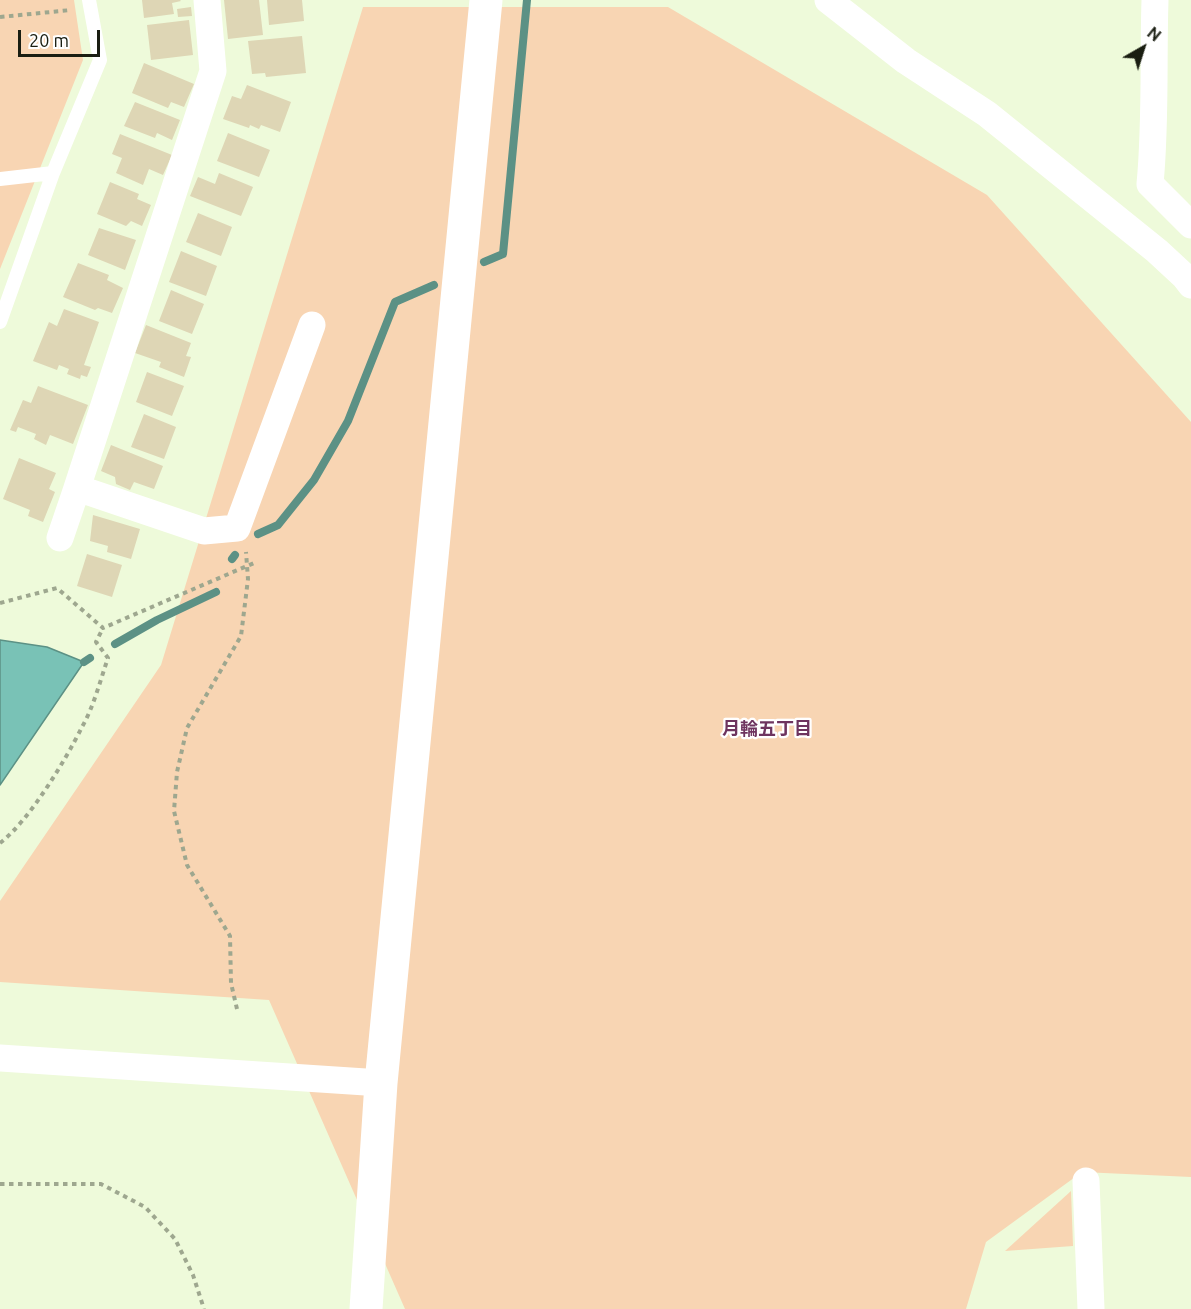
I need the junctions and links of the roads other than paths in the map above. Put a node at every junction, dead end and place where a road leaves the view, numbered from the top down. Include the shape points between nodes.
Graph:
1 (207, 0) edge
2 (486, 0) edge
3 (828, 0) edge
4 (1155, 0) edge
5 (90, 4) edge
6 (53, 172) junction
7 (0, 179) edge
8 (1191, 225) edge
9 (1191, 285) edge
10 (0, 322) edge
11 (312, 325) dead end
12 (77, 488) junction
13 (60, 538) dead end
14 (0, 1058) edge
15 (381, 1083) junction
16 (1086, 1181) dead end
17 (366, 1309) edge
18 (1091, 1309) edge

1 - 12 street via 213,71
2 - 15 street
3 - 9 street via 906,61 987,114 1156,251
4 - 8 street via 1156,101 1150,184
5 - 6 lane via 100,60
6 - 7 lane
6 - 10 lane
11 - 12 street via 237,528 204,531
12 - 13 street
14 - 15 street
15 - 17 street
16 - 18 street

